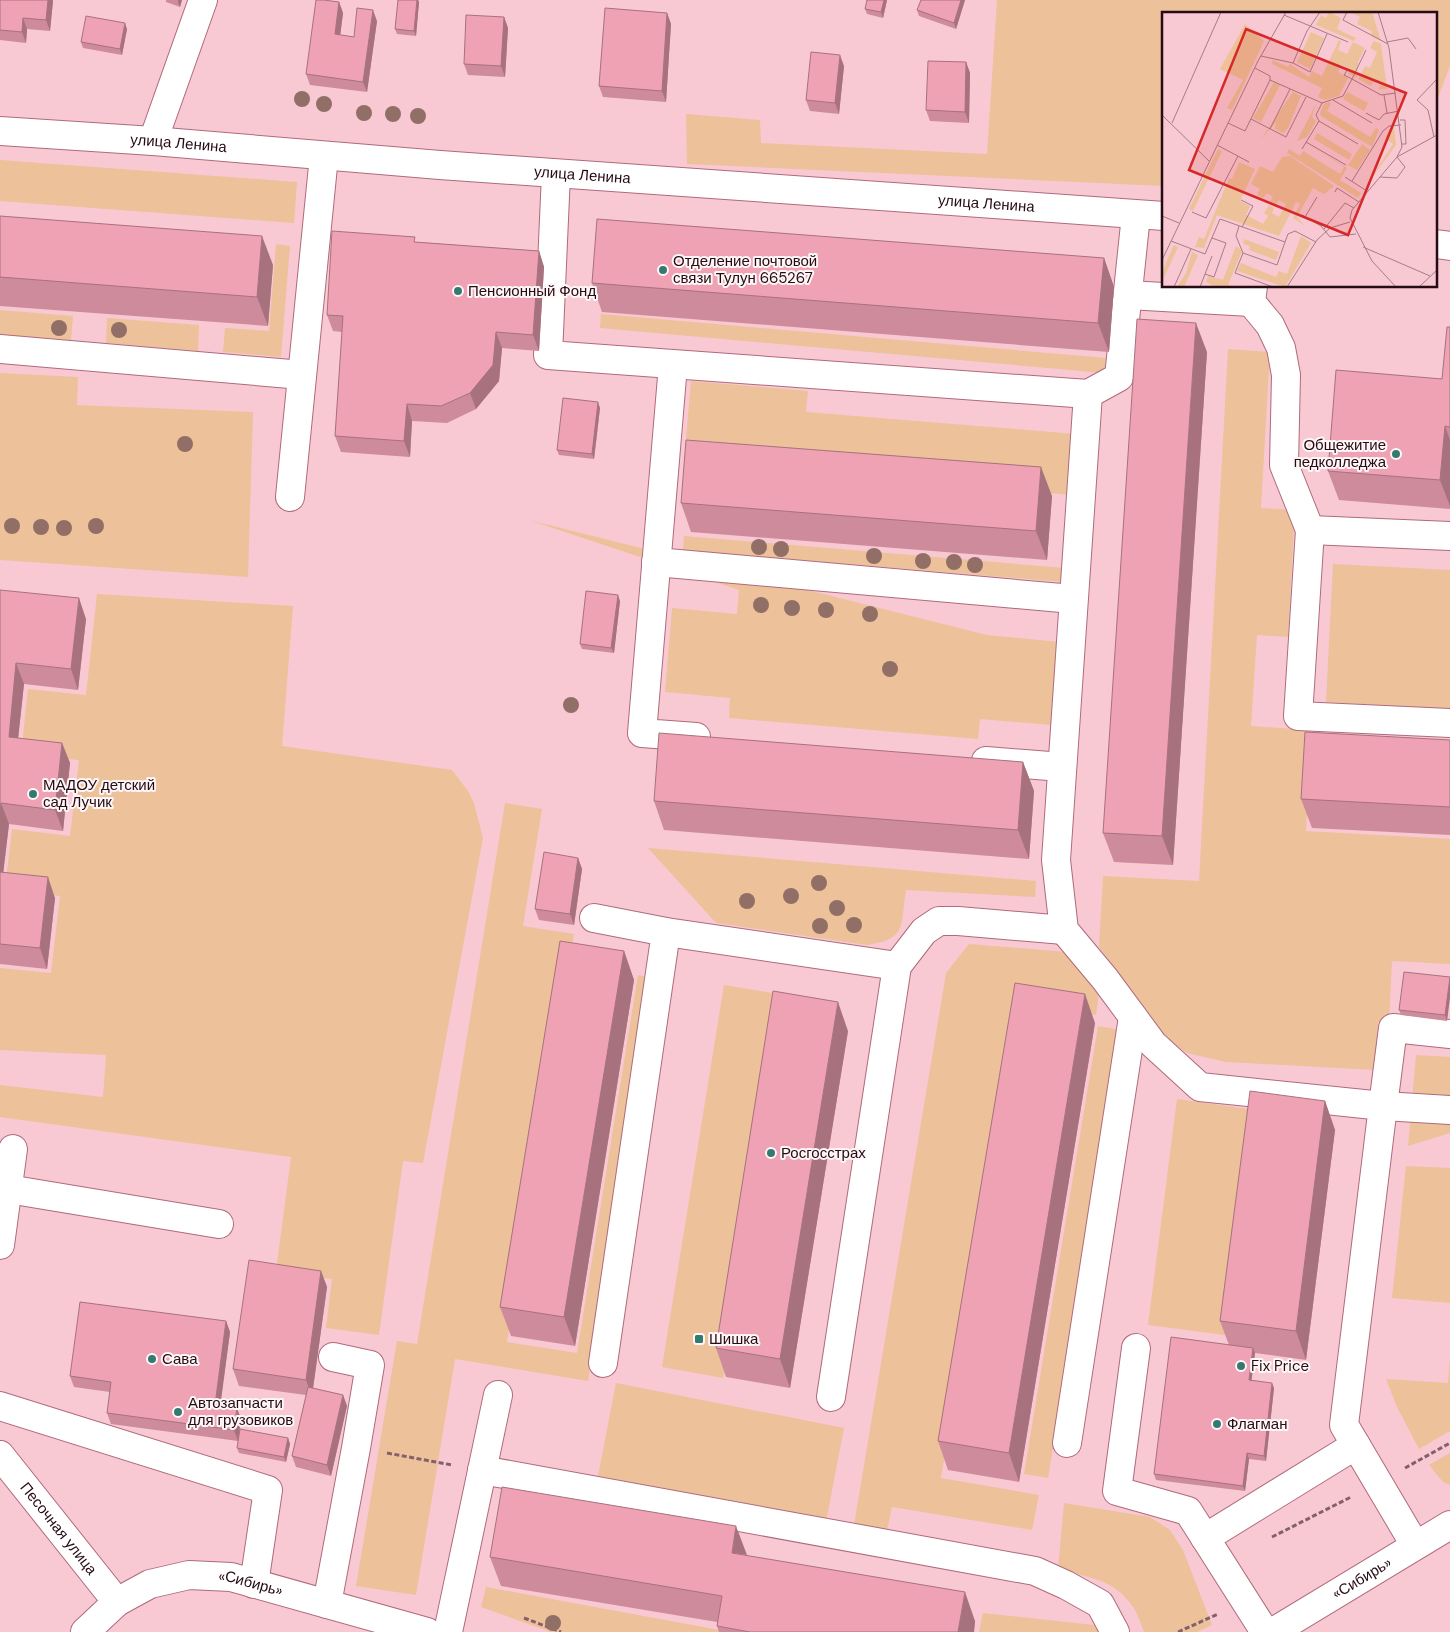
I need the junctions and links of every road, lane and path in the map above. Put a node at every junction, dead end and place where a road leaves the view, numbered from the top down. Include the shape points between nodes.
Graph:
1 (203, 0) edge
2 (0, 131) edge
3 (154, 141) junction
4 (324, 156) junction
5 (556, 174) junction
6 (1136, 214) junction
7 (1162, 216) edge
8 (1252, 294) edge
9 (1128, 295) junction
10 (0, 349) edge
11 (673, 365) junction
12 (302, 375) junction
13 (1088, 394) junction
14 (290, 497) dead end
15 (1310, 530) junction
16 (1450, 536) edge
17 (656, 562) junction
18 (1073, 599) junction
19 (1450, 723) edge
20 (720, 739) edge
21 (964, 759) edge
22 (1062, 767) junction
23 (594, 918) dead end
24 (1064, 930) junction
25 (666, 932) junction
26 (897, 966) junction
27 (1133, 1017) junction
28 (1450, 1034) edge
29 (1383, 1106) junction
30 (1450, 1110) edge
31 (13, 1148) dead end
32 (8, 1189) junction
33 (219, 1224) dead end
34 (0, 1245) edge
35 (1136, 1348) dead end
36 (333, 1357) dead end
37 (603, 1363) dead end
38 (498, 1395) dead end
39 (831, 1397) dead end
40 (0, 1406) edge
41 (1067, 1443) dead end
42 (1450, 1443) edge
43 (1356, 1445) junction
44 (356, 1448) junction
45 (0, 1455) edge
46 (482, 1470) junction
47 (1378, 1483) junction
48 (1450, 1524) edge
49 (1205, 1538) junction
50 (1265, 1541) dead end
51 (1415, 1545) junction
52 (254, 1584) junction
53 (117, 1602) junction
54 (327, 1604) junction
55 (1220, 1613) dead end
56 (524, 1618) dead end
57 (85, 1632) edge
58 (426, 1632) edge
59 (448, 1632) edge
60 (561, 1632) edge
61 (1115, 1632) edge
62 (1178, 1632) edge
63 (1265, 1632) edge
64 (1273, 1632) edge

1 - 3 main road
2 - 3 main road, улица Ленина
3 - 4 main road, улица Ленина
4 - 5 main road, улица Ленина
4 - 12 main road
5 - 6 main road, улица Ленина
5 - 11 main road via 548,356
6 - 7 main road, улица Ленина
6 - 9 main road
8 - 9 main road
8 - 15 main road via 1281,348 1286,376 1284,465
9 - 13 main road via 1119,377
10 - 12 main road
11 - 13 main road
11 - 17 main road
12 - 14 main road
13 - 18 main road
15 - 16 main road
15 - 19 main road via 1298,716
17 - 18 main road
17 - 20 main road via 642,733
18 - 22 main road
21 - 22 main road
22 - 24 main road via 1056,860
23 - 25 main road
24 - 26 main road via 939,921 924,931
24 - 27 main road
25 - 26 main road
25 - 37 main road
26 - 39 main road
27 - 29 main road via 1153,1044 1200,1087
27 - 41 main road
28 - 29 main road via 1393,1028
29 - 30 main road
29 - 43 main road via 1344,1424
31 - 32 main road
32 - 33 main road
32 - 34 main road
35 - 49 main road via 1118,1491 1188,1511
36 - 44 main road via 370,1365
38 - 46 main road
40 - 52 main road via 268,1490
42 - 47 path
43 - 47 main road
43 - 49 main road
44 - 46 path
44 - 54 main road
45 - 53 main road, Песочная улица
46 - 59 main road
46 - 61 main road via 1035,1571 1100,1604
47 - 50 path
47 - 51 main road
48 - 51 main road, «Сибирь»
49 - 63 main road
51 - 64 main road, «Сибирь»
52 - 53 main road, «Сибирь» via 231,1577 189,1575 150,1584
52 - 54 main road, «Сибирь»
53 - 57 main road, «Сибирь»
54 - 58 main road, «Сибирь»
55 - 62 path
56 - 60 path

